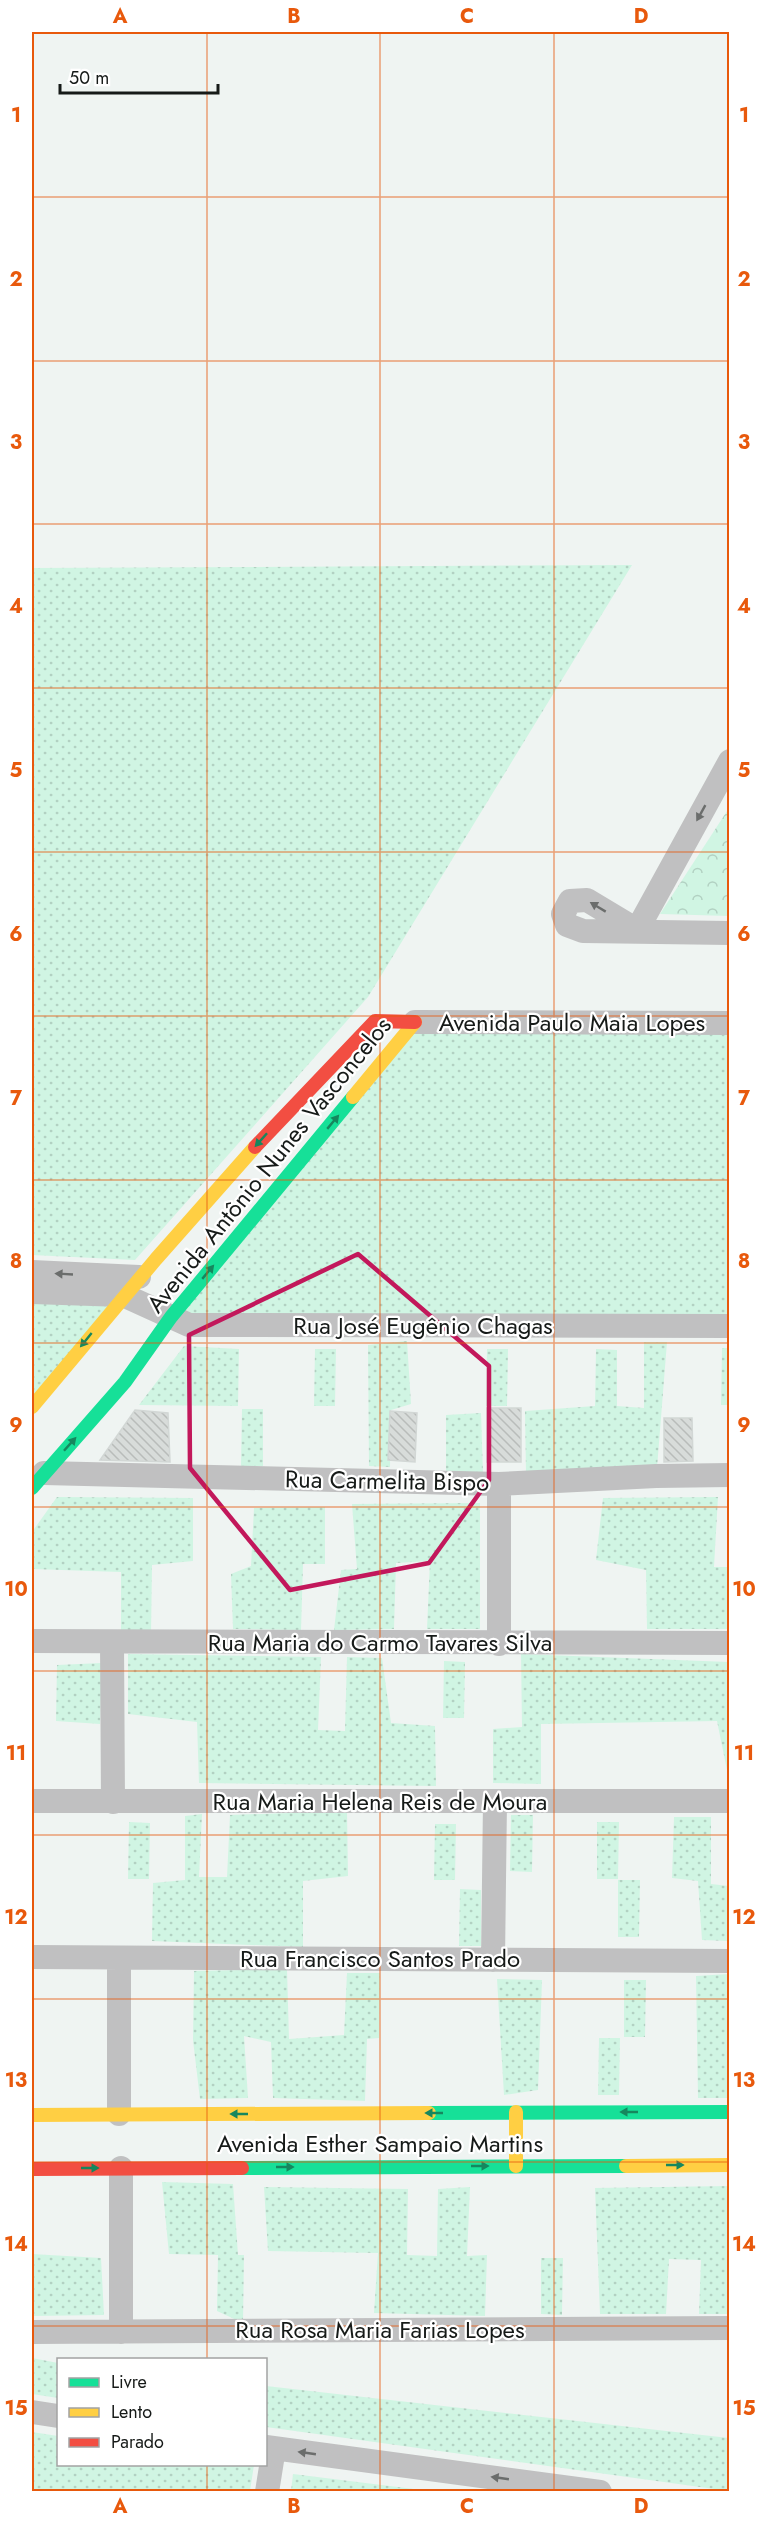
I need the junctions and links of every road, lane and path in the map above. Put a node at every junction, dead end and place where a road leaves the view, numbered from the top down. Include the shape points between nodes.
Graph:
1 (729, 761) edge
2 (729, 933) edge
3 (415, 1022) junction
4 (729, 1023) edge
5 (32, 1272) edge
6 (131, 1286) junction
7 (32, 1292) edge
8 (171, 1317) junction
9 (729, 1326) edge
10 (32, 1407) edge
11 (729, 1475) edge
12 (38, 1480) edge
13 (499, 1484) junction
14 (32, 1641) edge
15 (112, 1642) junction
16 (729, 1643) edge
17 (499, 1644) junction
18 (32, 1801) edge
19 (729, 1801) edge
20 (113, 1802) junction
21 (495, 1802) junction
22 (32, 1957) edge
23 (119, 1958) junction
24 (493, 1960) junction
25 (729, 1960) edge
26 (516, 2112) junction
27 (729, 2112) edge
28 (119, 2114) junction
29 (32, 2115) edge
30 (729, 2165) edge
31 (516, 2166) junction
32 (121, 2168) junction
33 (32, 2169) edge
34 (729, 2328) edge
35 (32, 2332) edge
36 (121, 2332) junction
37 (32, 2412) edge
38 (57, 2416) edge
39 (269, 2448) edge
40 (267, 2492) edge
41 (600, 2492) edge

1 -> 2 street via 637,930
3 - 4 street, Avenida Paulo Maia Lopes
3 -> 6 street, Avenida Antônio Nunes Vasconcelos via 375,1021 301,1096
8 -> 3 street, Avenida Antônio Nunes Vasconcelos
6 -> 5 street
6 - 7 street
6 - 8 street, Rua José Eugênio Chagas
6 -> 10 street, Avenida Antônio Nunes Vasconcelos
8 - 9 street, Rua José Eugênio Chagas via 189,1325
12 -> 8 street, Avenida Antônio Nunes Vasconcelos via 125,1382
11 - 13 street, Rua Carmelita Bispo
12 - 13 street, Rua Carmelita Bispo
13 - 17 street
14 - 15 street, Rua Maria do Carmo Tavares Silva
15 - 17 street, Rua Maria do Carmo Tavares Silva
15 - 20 street
16 - 17 street, Rua Maria do Carmo Tavares Silva
18 - 20 street, Rua Maria Helena Reis de Moura
19 - 21 street, Rua Maria Helena Reis de Moura
20 - 21 street, Rua Maria Helena Reis de Moura
21 - 24 street
22 - 23 street, Rua Francisco Santos Prado
23 - 24 street, Rua Francisco Santos Prado
23 - 28 street
24 - 25 street, Rua Francisco Santos Prado
27 -> 26 street, Avenida Esther Sampaio Martins
26 -> 28 street, Avenida Esther Sampaio Martins
26 - 31 street
28 - 29 street, Avenida Esther Sampaio Martins
31 -> 30 street, Avenida Esther Sampaio Martins
32 -> 31 street, Avenida Esther Sampaio Martins
33 -> 32 street, Avenida Esther Sampaio Martins
32 - 36 street
34 - 36 street, Rua Rosa Maria Farias Lopes
35 - 36 street, Rua Rosa Maria Farias Lopes
37 - 38 street
39 - 40 street
41 -> 39 street

